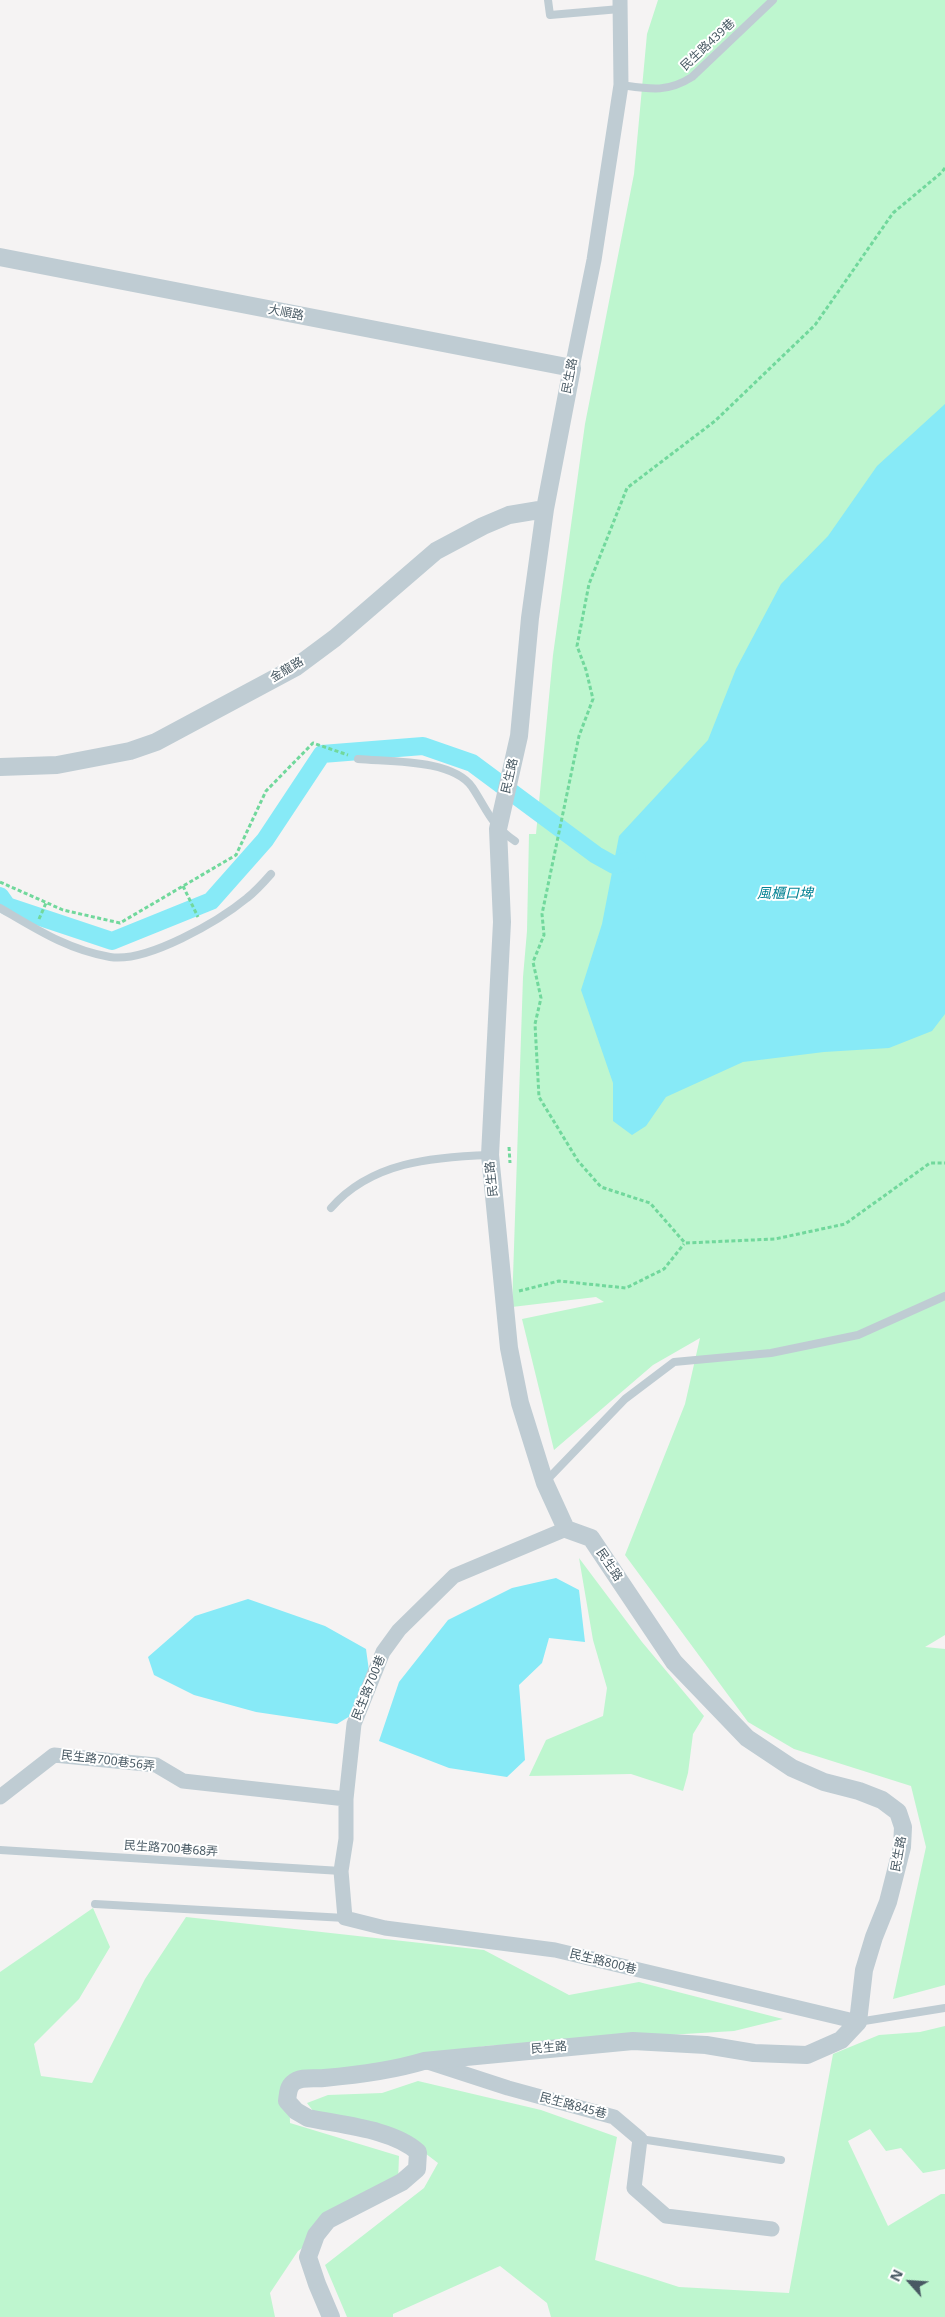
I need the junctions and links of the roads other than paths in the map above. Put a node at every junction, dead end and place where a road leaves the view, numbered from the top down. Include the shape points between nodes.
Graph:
1 (548, 0) edge
2 (773, 0) edge
3 (620, 4) edge
4 (621, 85) junction
5 (0, 257) edge
6 (572, 368) junction
7 (545, 509) junction
8 (358, 759) road end
9 (0, 768) edge
10 (498, 829) junction
11 (515, 841) dead end
12 (271, 874) dead end
13 (0, 908) edge
14 (490, 1155) junction
15 (331, 1208) dead end
16 (945, 1296) edge
17 (545, 1483) junction
18 (566, 1530) junction
19 (0, 1798) edge
20 (346, 1799) junction
21 (0, 1850) edge
22 (341, 1871) junction
23 (95, 1904) dead end
24 (345, 1918) junction
25 (945, 2008) edge
26 (858, 2022) junction
27 (424, 2061) junction
28 (640, 2139) junction
29 (781, 2160) dead end
30 (772, 2229) dead end
31 (331, 2317) edge

1 - 3 lane via 550,15
2 - 4 lane, 民生路439巷 via 692,77 677,86 641,88
3 - 4 street, 民生路
4 - 6 street, 民生路 via 594,260
5 - 6 street, 大順路
6 - 7 street, 民生路
7 - 9 street, 金龍路 via 509,515 436,552 296,667 156,742 130,751 56,765
7 - 10 street, 民生路 via 519,736
8 - 10 lane via 442,767 461,776
10 - 11 lane
10 - 14 street, 民生路 via 502,922
12 - 13 lane via 248,898 203,928 128,957 111,957 56,941
14 - 15 lane via 442,1157 380,1172 345,1192
14 - 17 street, 民生路 via 510,1348 520,1403
16 - 17 lane via 858,1335 771,1353 674,1362 625,1399
17 - 18 street, 民生路
18 - 20 street, 民生路700巷 via 454,1576 399,1630 383,1652 354,1724
18 - 26 street, 民生路 via 591,1538 674,1662 747,1738 792,1768 882,1800 898,1812 903,1827 902,1847 888,1902 864,1970
19 - 20 street, 民生路700巷56弄 via 54,1755 156,1765 183,1781
20 - 22 street, 民生路700巷 via 346,1839
21 - 22 lane, 民生路700巷68弄
22 - 24 street, 民生路700巷
23 - 24 lane
24 - 26 street, 民生路800巷 via 385,1928 555,1950
25 - 26 lane
26 - 27 street, 民生路 via 841,2040 807,2055 633,2041
27 - 28 street, 民生路845巷 via 614,2117
27 - 31 street, 民生路 via 395,2070 299,2079 288,2091 287,2101 308,2118 394,2136 418,2152 417,2169 402,2182 328,2220 316,2235 308,2257
28 - 29 lane
28 - 30 street via 634,2188 666,2216

